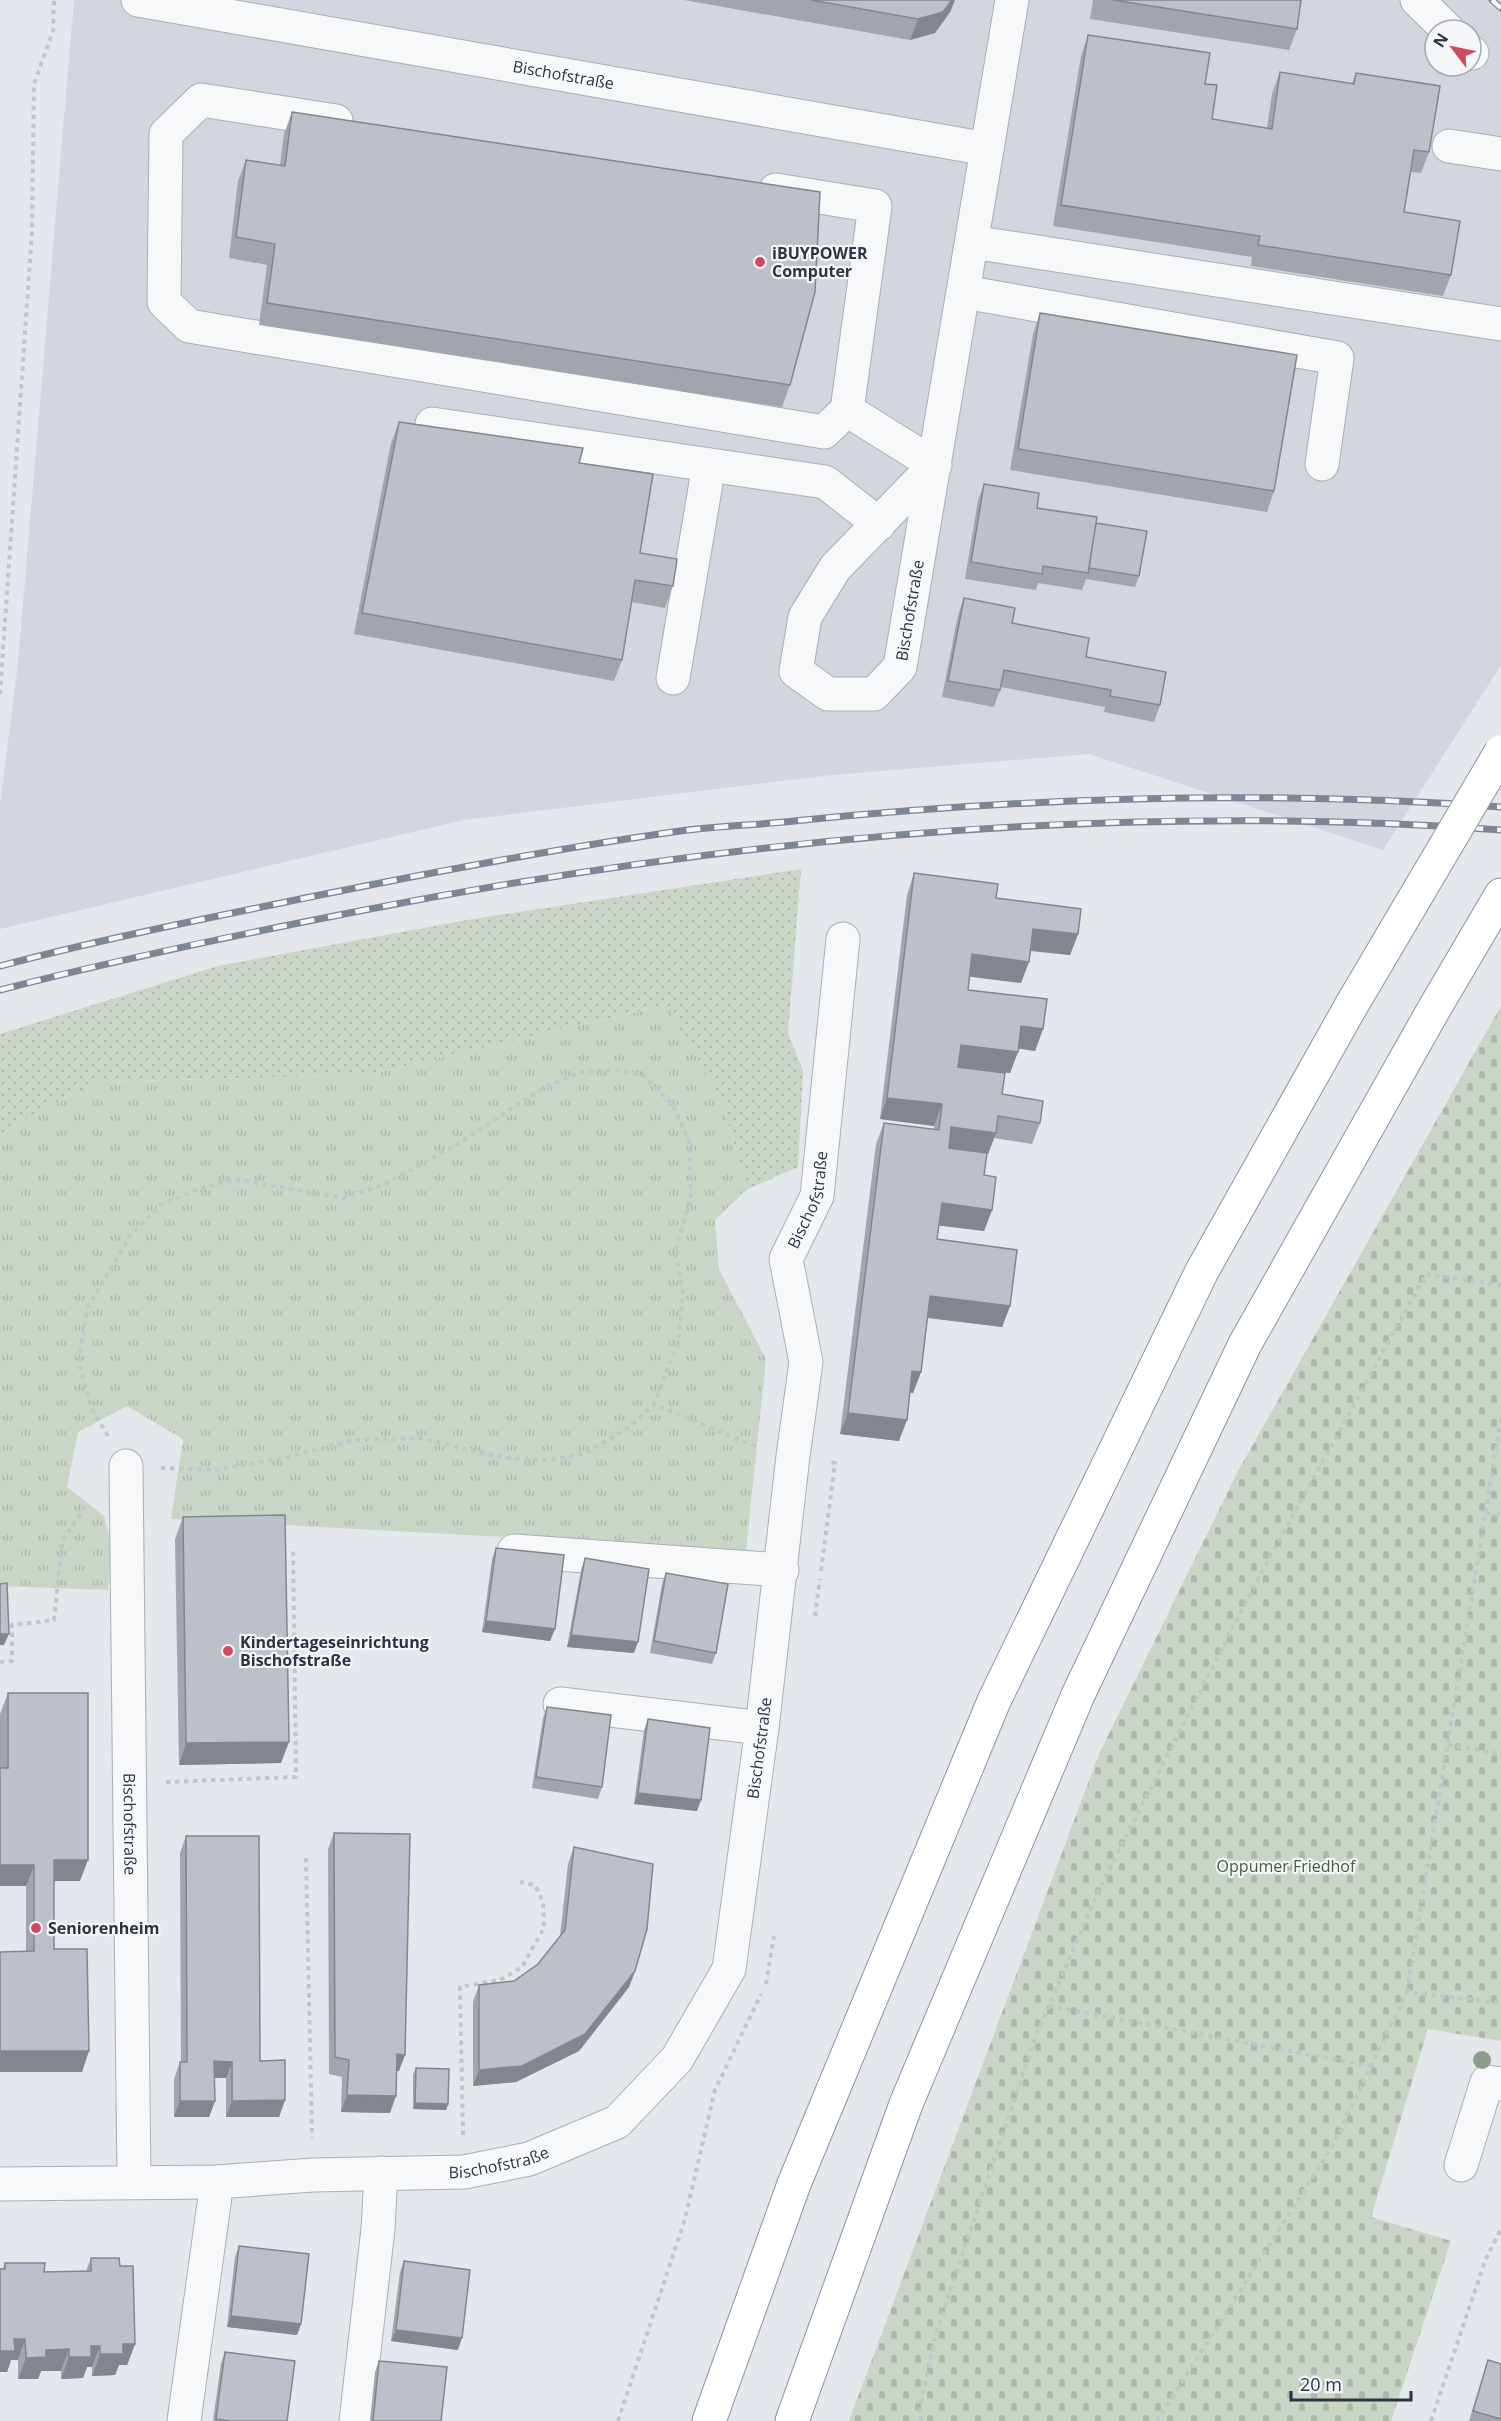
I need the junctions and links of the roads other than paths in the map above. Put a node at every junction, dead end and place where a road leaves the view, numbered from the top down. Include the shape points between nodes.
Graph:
1 (138, 0) edge
2 (1012, 0) edge
3 (1417, 0) edge
4 (1436, 18) edge
5 (367, 126) edge
6 (1449, 146) dead end
7 (987, 149) junction
8 (1501, 154) edge
9 (745, 186) edge
10 (972, 242) junction
11 (964, 292) junction
12 (1501, 324) edge
13 (847, 410) junction
14 (432, 424) edge
15 (1322, 464) dead end
16 (709, 465) junction
17 (935, 465) junction
18 (879, 524) junction
19 (673, 678) dead end
20 (1501, 752) edge
21 (1501, 895) edge
22 (843, 939) dead end
23 (126, 1466) road end
24 (514, 1551) edge
25 (782, 1570) junction
26 (560, 1704) dead end
27 (762, 1728) junction
28 (1501, 2084) edge
29 (1461, 2165) dead end
30 (381, 2174) junction
31 (134, 2182) junction
32 (217, 2182) junction
33 (0, 2184) edge
34 (184, 2421) edge
35 (356, 2421) edge
36 (709, 2421) edge
37 (792, 2421) edge

1 - 7 street, Bischofstraße
2 - 7 street, Bischofstraße
3 - 4 street
5 - 13 street via 201,100 166,134 164,302 189,326 824,432
6 - 8 street
7 - 10 street, Bischofstraße
9 - 13 street via 875,206
10 - 11 street, Bischofstraße
10 - 12 street
11 - 15 street via 1337,358
11 - 17 street, Bischofstraße
13 - 17 street
14 - 16 street
16 - 18 street via 825,482
16 - 19 street
17 - 18 street, Bischofstraße
17 - 18 street, Bischofstraße via 900,668 874,694 828,694 796,671 805,617 835,568
20 - 36 highway, bridge via 1351,1006 1202,1271 994,1701 794,2184
21 - 37 highway via 1245,1344 1078,1695 906,2103
22 - 25 street, Bischofstraße via 817,1196 786,1259 806,1362
23 - 31 street, Bischofstraße
24 - 25 street
25 - 27 street, Bischofstraße
26 - 27 street
27 - 30 street, Bischofstraße via 729,1969 677,2059 617,2122 529,2159 464,2172
28 - 29 street via 1487,2082
30 - 32 street, Bischofstraße
30 - 35 street
31 - 32 street, Bischofstraße
31 - 33 street, Bischofstraße
32 - 34 street

